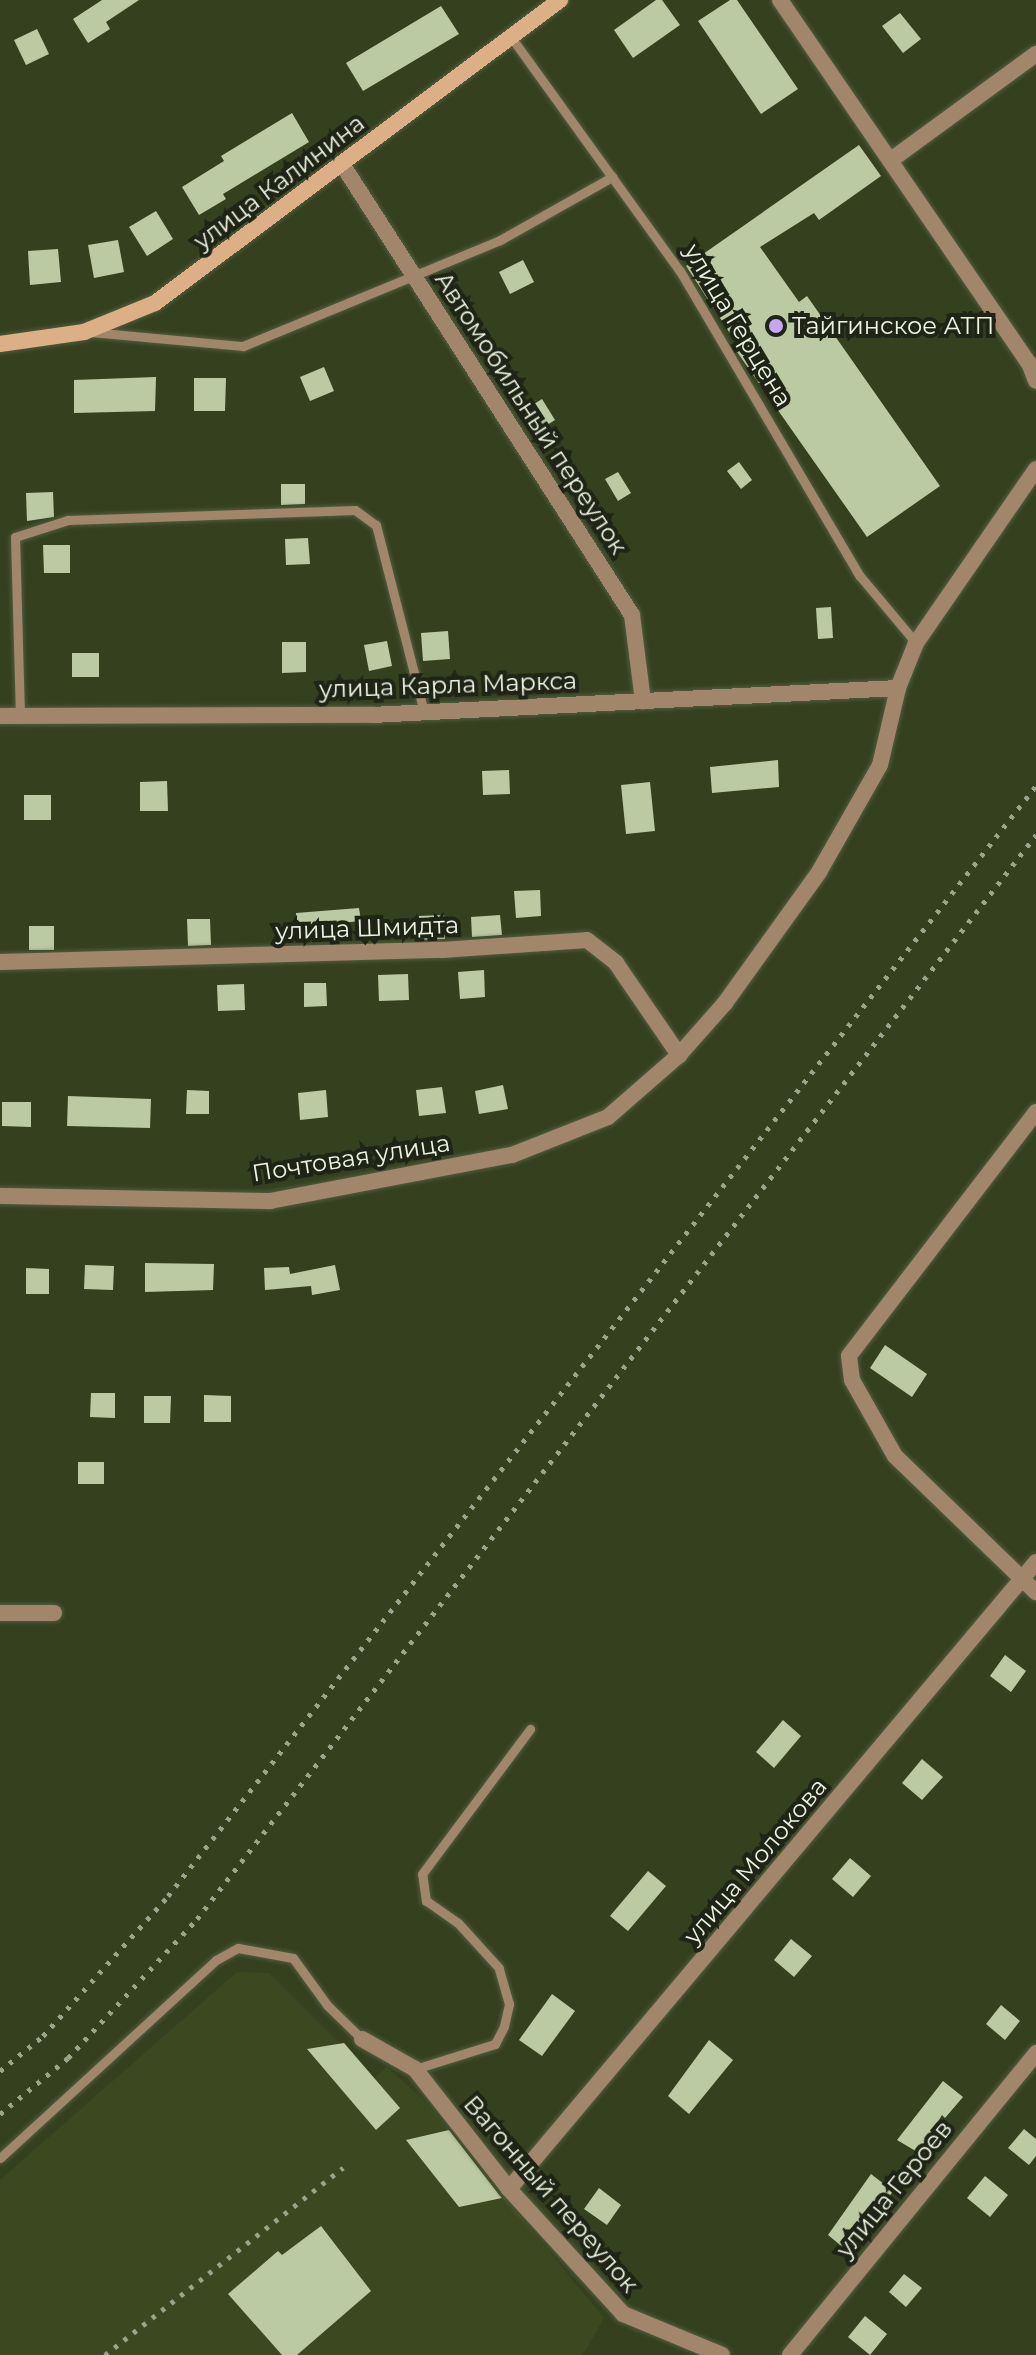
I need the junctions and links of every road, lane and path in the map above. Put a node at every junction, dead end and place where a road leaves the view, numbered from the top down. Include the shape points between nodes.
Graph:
1 (560, 0) edge
2 (780, 0) edge
3 (511, 37) junction
4 (1036, 54) edge
5 (891, 160) junction
6 (342, 164) junction
7 (612, 177) junction
8 (414, 274) junction
9 (84, 332) junction
10 (0, 344) edge
11 (1036, 381) edge
12 (1036, 469) edge
13 (916, 643) junction
14 (898, 688) junction
15 (643, 701) junction
16 (424, 712) junction
17 (0, 716) edge
18 (20, 716) junction
19 (0, 962) edge
20 (679, 1055) junction
21 (1036, 1112) edge
22 (0, 1196) edge
23 (1036, 1562) edge
24 (1022, 1581) junction
25 (1036, 1592) edge
26 (0, 1613) edge
27 (54, 1613) dead end
28 (530, 1729) dead end
29 (362, 2039) joint
30 (1036, 2053) edge
31 (415, 2069) junction
32 (0, 2158) edge
33 (509, 2189) junction
34 (722, 2355) edge
35 (790, 2355) edge

1 - 3 main road, улица Калинина
2 - 5 street
3 - 6 main road, улица Калинина
3 - 7 lane, улица Герцена
4 - 5 street
5 - 11 street via 1029,363
6 - 8 street, Автомобильный переулок
6 - 9 main road, улица Калинина via 155,303
7 - 8 lane via 500,240
7 - 13 lane, улица Герцена via 680,271 860,576
8 - 9 lane via 243,346
8 - 15 street, Автомобильный переулок via 632,615
9 - 10 main road, улица Калинина
12 - 13 street, Почтовая улица
13 - 14 street, Почтовая улица
14 - 15 street, улица Карла Маркса
14 - 20 street, Почтовая улица via 880,765 819,872 725,1003
15 - 16 street, улица Карла Маркса
16 - 18 street, улица Карла Маркса
16 - 18 lane via 376,525 355,510 68,520 15,537
17 - 18 street, улица Карла Маркса
19 - 20 street, улица Шмидта via 442,950 587,940 616,963
20 - 22 street, Почтовая улица via 608,1117 512,1155 270,1201
21 - 24 street via 849,1356 852,1380 895,1456
23 - 24 street, улица Молокова
24 - 25 street
24 - 33 street, улица Молокова
26 - 27 street
28 - 31 lane via 422,1874 426,1901 458,1923 499,1968 509,2004 504,2026 495,2044
29 - 31 street, Вагонный переулок
29 - 32 lane via 327,2005 293,1958 238,1948 216,1960
30 - 35 street, улица Героев
31 - 33 street, Вагонный переулок
33 - 34 street, Вагонный переулок via 623,2314

